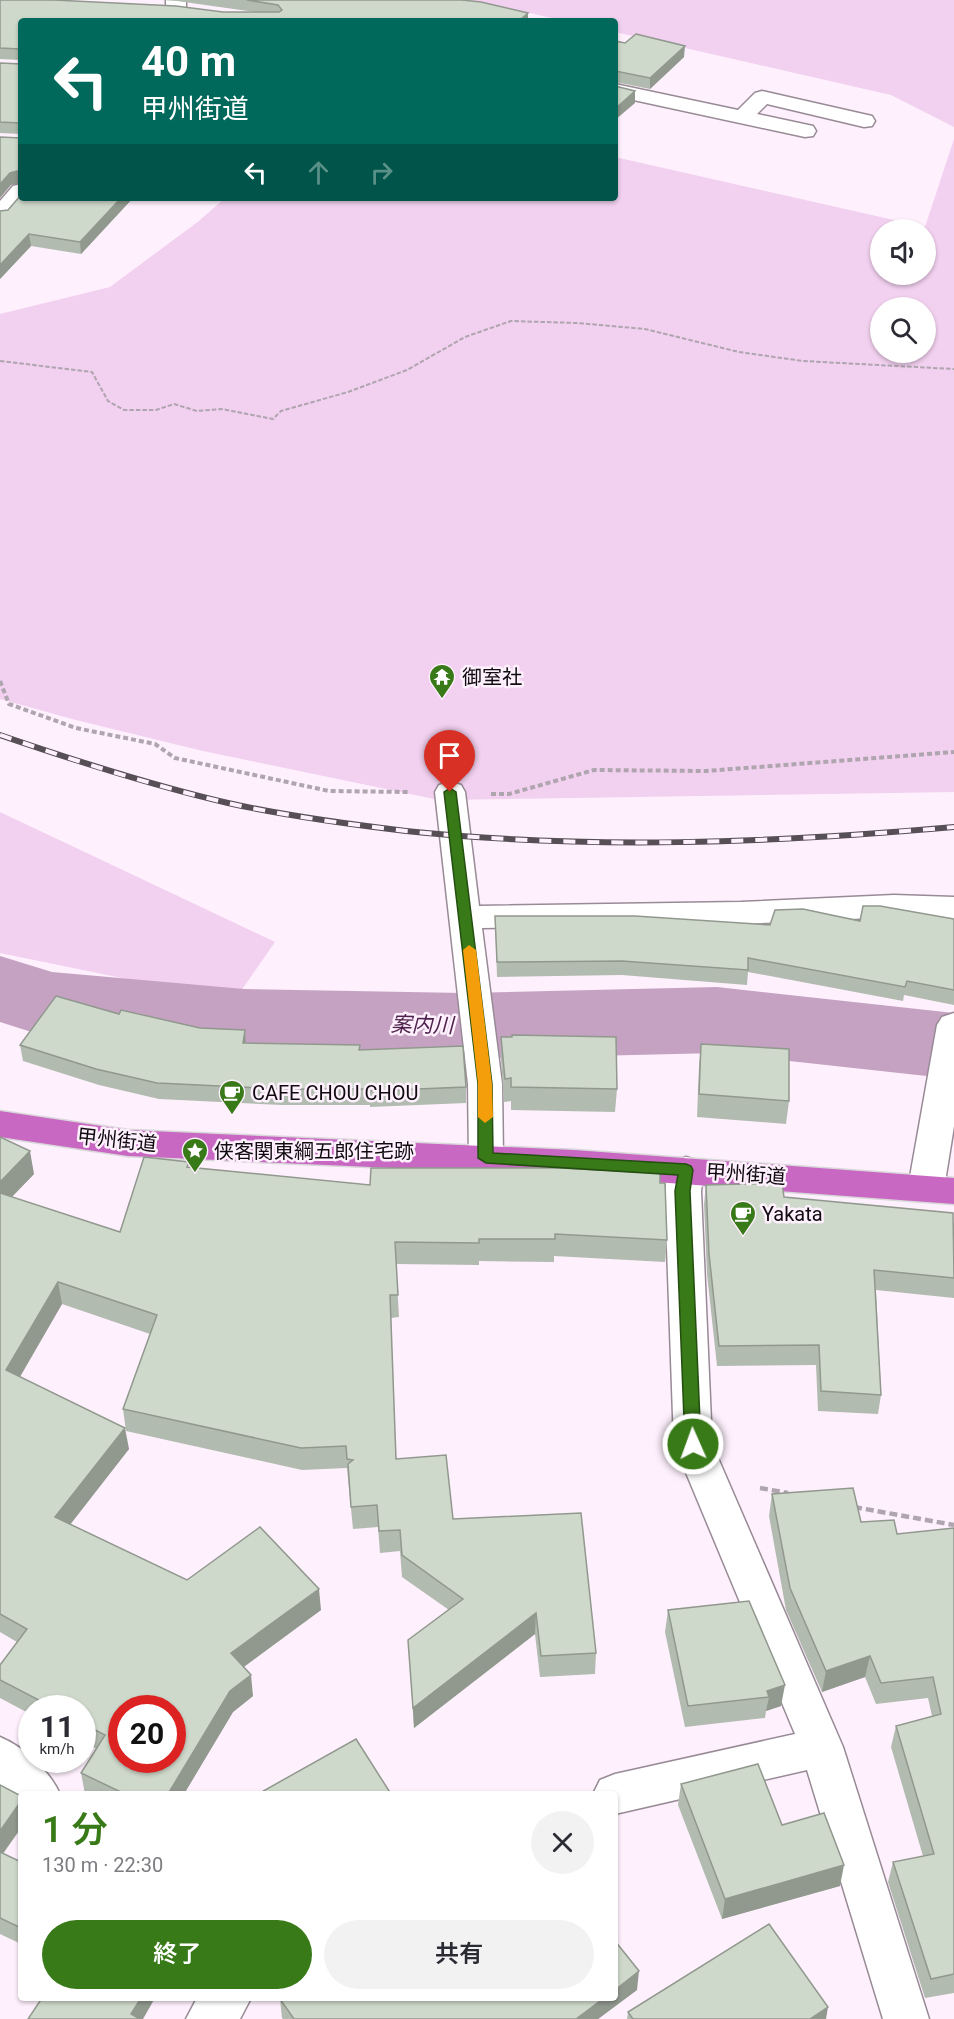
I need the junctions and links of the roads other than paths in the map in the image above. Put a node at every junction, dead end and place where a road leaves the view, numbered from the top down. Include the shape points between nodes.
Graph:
1 (153, 8) edge
2 (176, 10) edge
3 (200, 12) edge
4 (618, 91) edge
5 (742, 118) junction
6 (864, 121) dead end
7 (805, 131) dead end
8 (18, 194) edge
9 (0, 215) edge
10 (450, 792) road end
11 (954, 908) edge
12 (466, 917) junction
13 (954, 1025) edge
14 (0, 1124) edge
15 (486, 1158) junction
16 (686, 1170) junction
17 (940, 1189) edge
18 (822, 1747) junction
19 (0, 1757) edge
20 (35, 1791) edge
21 (618, 1793) edge
22 (225, 2001) edge
23 (209, 2019) edge
24 (906, 2019) edge

1 - 2 street
2 - 3 street
4 - 5 street
5 - 6 street via 762,97
5 - 7 street
8 - 9 street
10 - 12 street
11 - 12 street via 894,906 741,913
12 - 15 street via 485,1084
13 - 17 street via 943,1079
14 - 15 highway, 甲州街道 via 128,1143
15 - 16 highway, 甲州街道
16 - 17 highway, 甲州街道
16 - 18 street via 683,1191 693,1444
18 - 21 street
18 - 24 street
19 - 20 street
22 - 23 street

